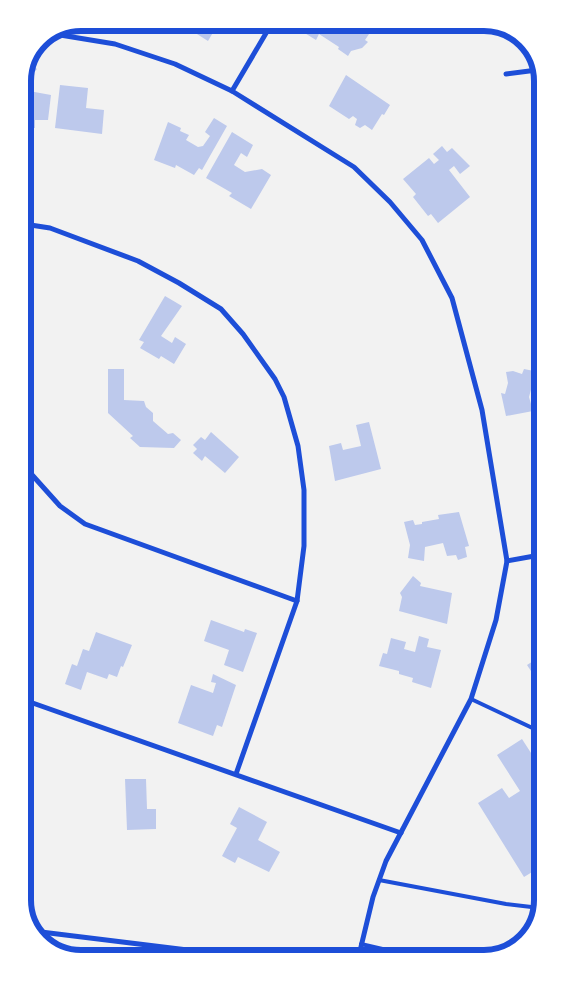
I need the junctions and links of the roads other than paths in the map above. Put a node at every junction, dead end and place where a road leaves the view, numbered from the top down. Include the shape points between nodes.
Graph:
1 (267, 31) edge
2 (62, 35) edge
3 (532, 71) edge
4 (506, 74) dead end
5 (232, 92) junction
6 (31, 225) edge
7 (31, 474) edge
8 (534, 556) edge
9 (507, 561) junction
10 (298, 601) junction
11 (471, 699) junction
12 (31, 703) edge
13 (534, 729) edge
14 (236, 774) junction
15 (400, 833) junction
16 (379, 880) junction
17 (533, 907) edge
18 (44, 932) edge
19 (361, 944) junction
20 (188, 950) edge
21 (360, 950) edge
22 (387, 950) edge

1 - 5 street
2 - 5 street via 115,44 174,64
3 - 4 street
5 - 9 street via 354,167 422,240 452,298 482,410
6 - 10 street via 50,228 138,261 180,283 220,309 243,334 275,379 284,397 298,446 304,490 304,546
7 - 10 street via 60,506 85,524
8 - 9 street
9 - 11 street via 496,620
10 - 14 street
11 - 13 lane
11 - 15 street
12 - 14 street
14 - 15 street
15 - 16 street
16 - 17 lane
16 - 19 street
18 - 20 street
19 - 21 street
19 - 22 lane

